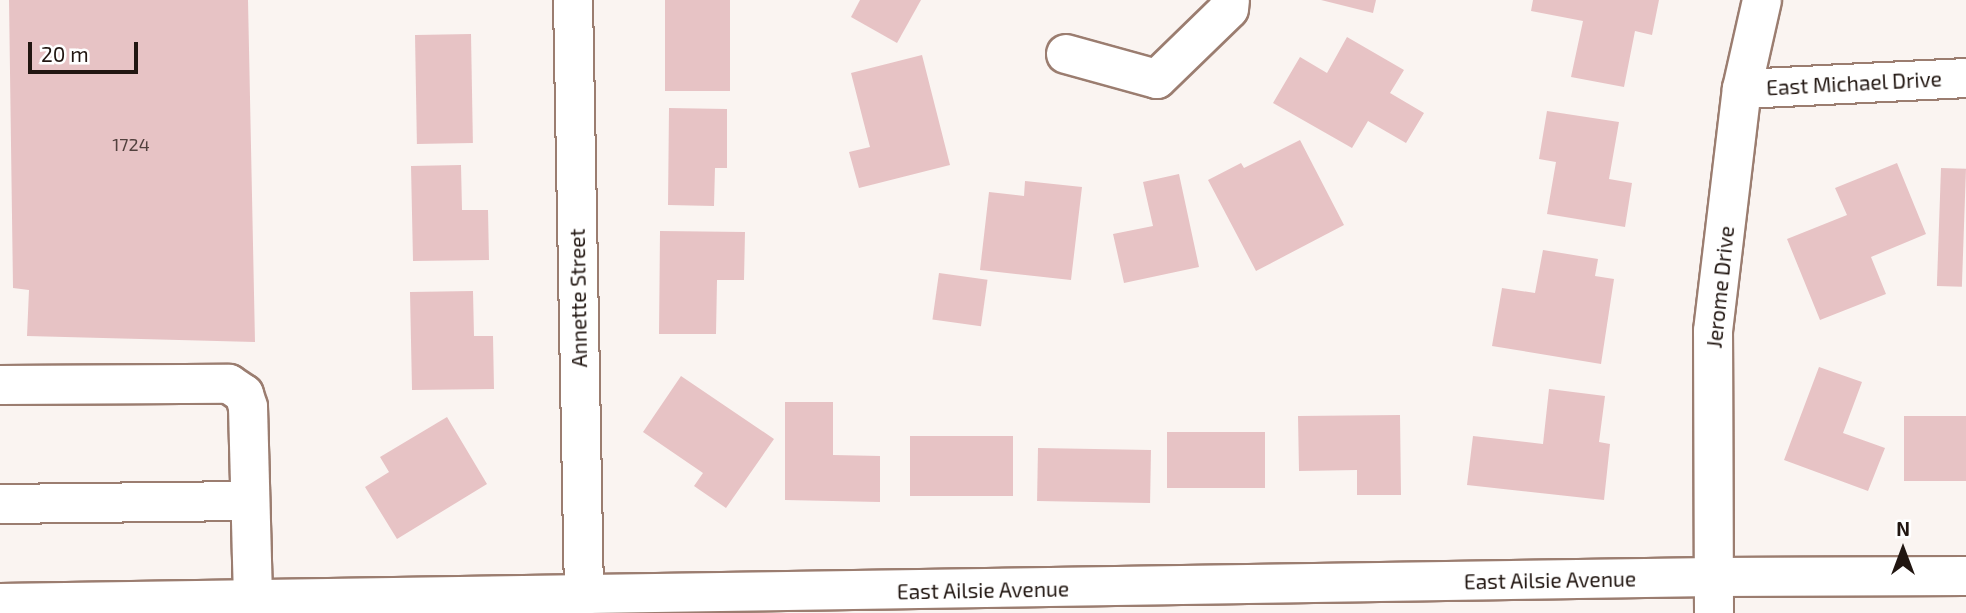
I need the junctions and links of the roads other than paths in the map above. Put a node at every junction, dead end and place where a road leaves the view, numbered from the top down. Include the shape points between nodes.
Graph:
1 (573, 0) edge
2 (1230, 0) edge
3 (1762, 0) edge
4 (1066, 54) dead end
5 (1966, 78) edge
6 (1742, 89) junction
7 (0, 385) edge
8 (250, 501) junction
9 (0, 503) edge
10 (1966, 576) edge
11 (1714, 595) edge
12 (584, 596) junction
13 (253, 600) junction
14 (0, 603) edge

1 - 12 street, Annette Street
2 - 4 street via 1229,9 1157,79
3 - 6 street, Jerome Drive
5 - 6 street, East Michael Drive
6 - 11 street, Jerome Drive via 1713,331
7 - 8 street via 229,383 244,394 248,407
8 - 9 street
8 - 13 street
10 - 11 street, East Ailsie Avenue
11 - 12 street, East Ailsie Avenue
12 - 13 street, East Ailsie Avenue
13 - 14 street, East Ailsie Avenue

